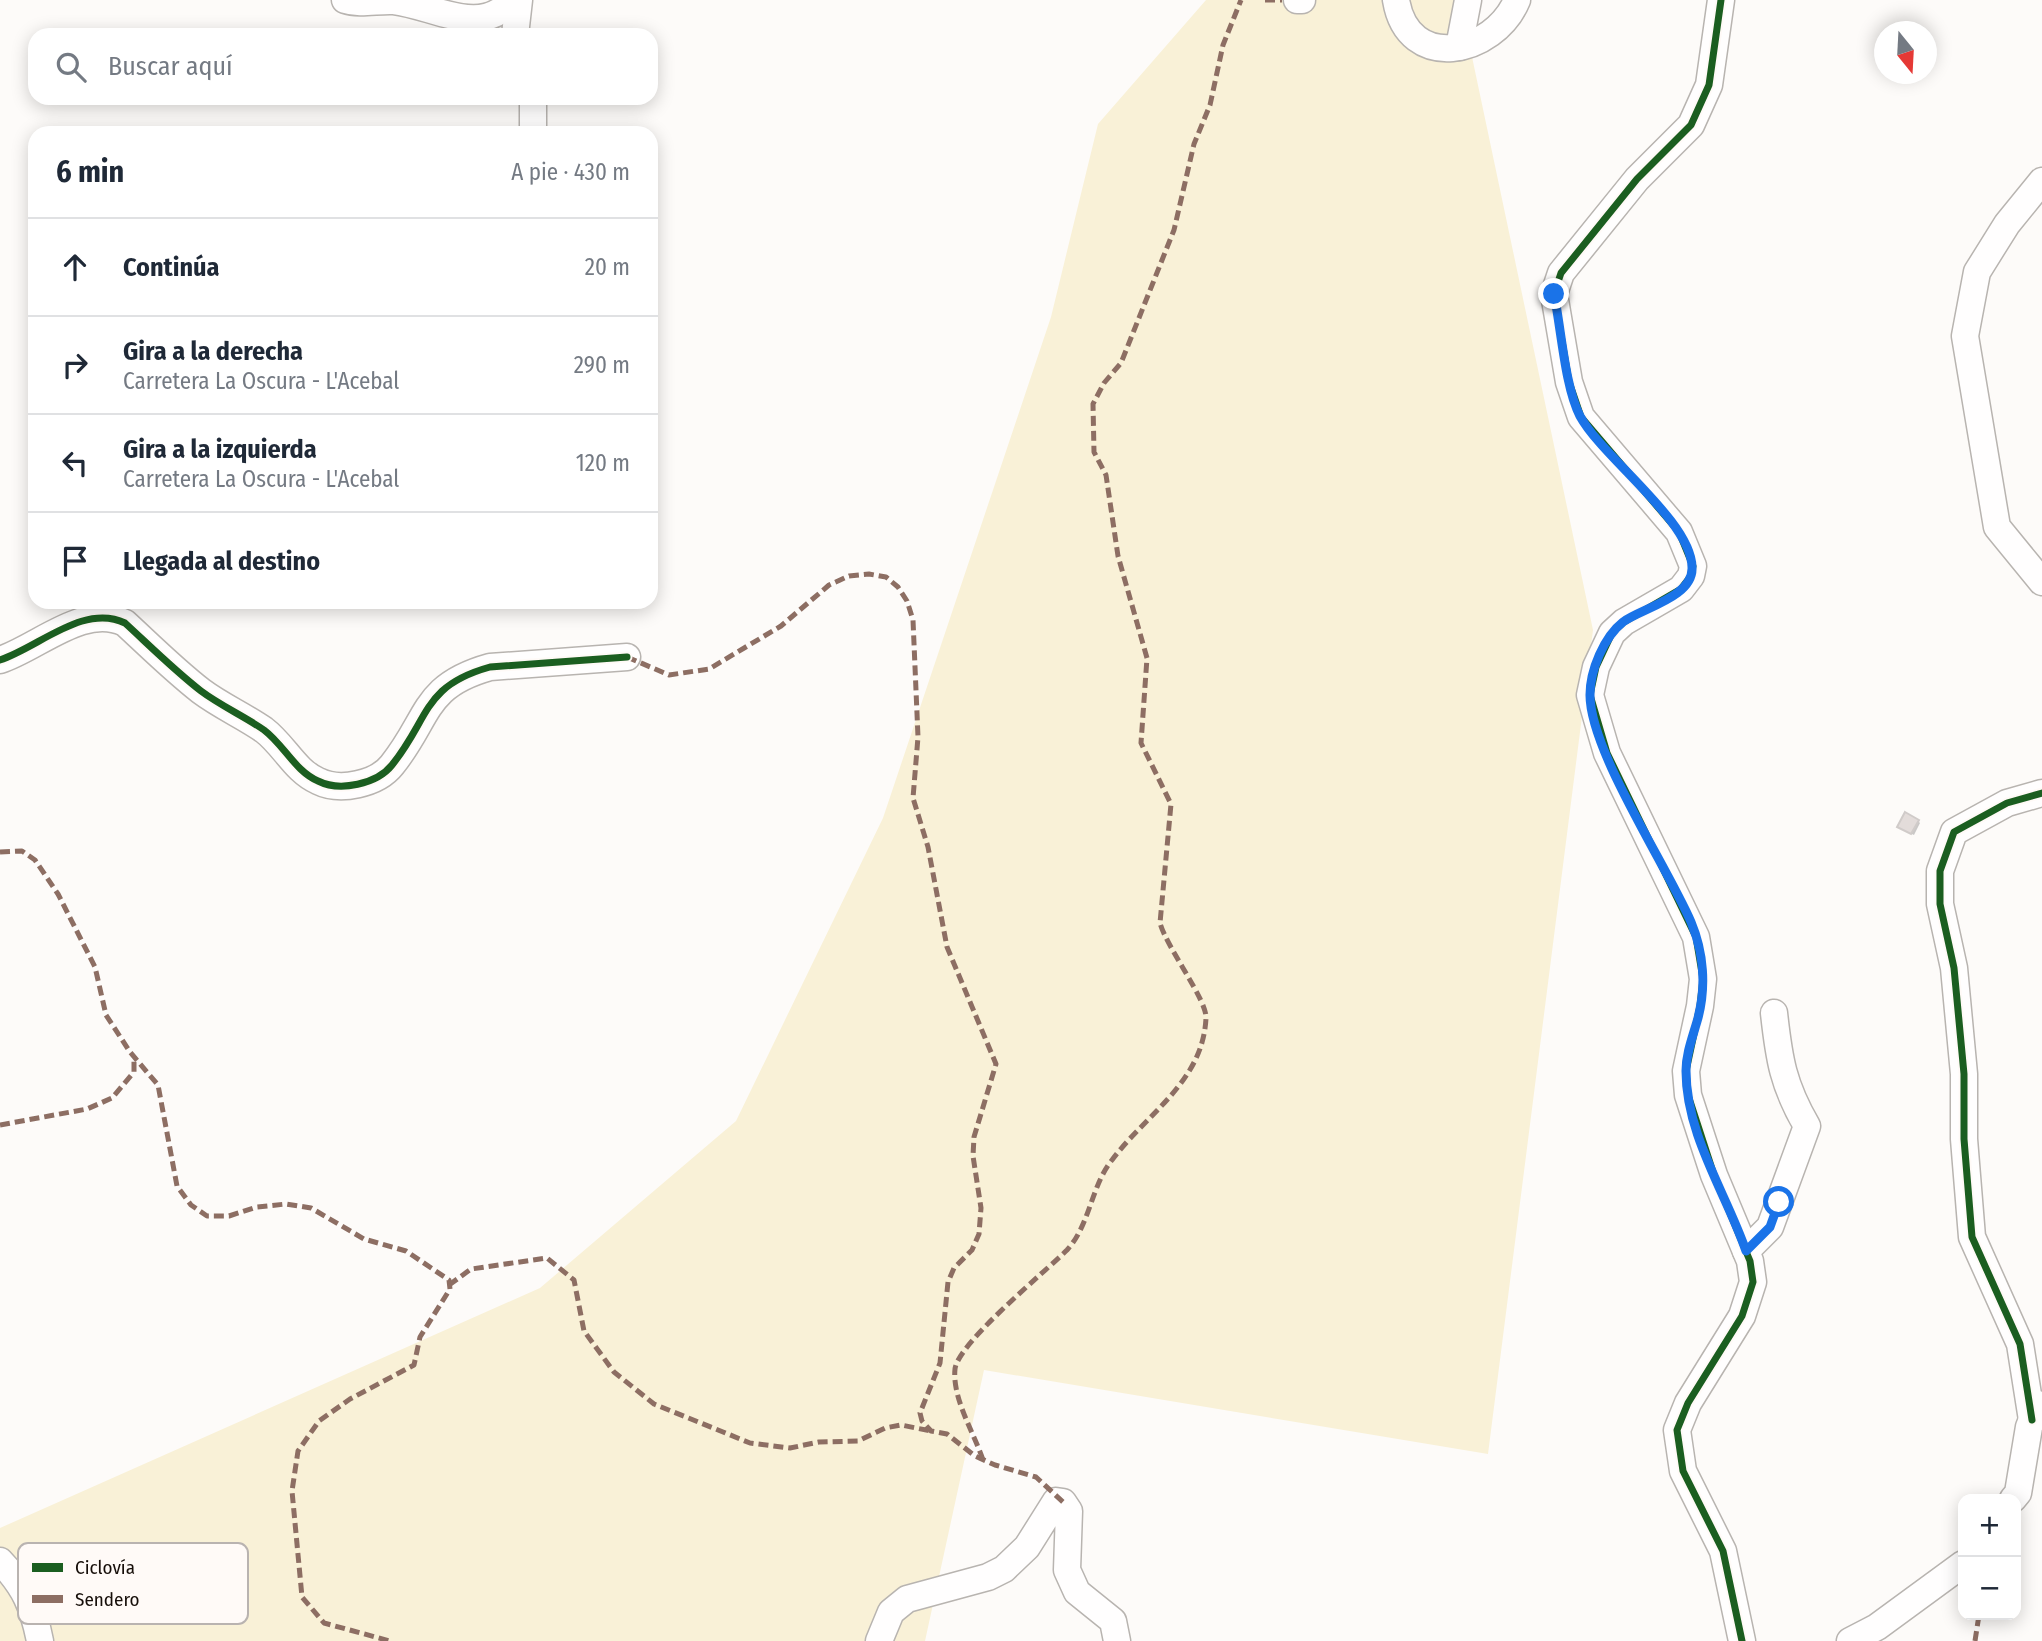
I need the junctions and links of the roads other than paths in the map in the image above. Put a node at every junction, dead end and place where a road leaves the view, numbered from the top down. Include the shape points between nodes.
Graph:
1 (345, 0) edge
2 (512, 0) edge
3 (519, 0) edge
4 (1396, 0) edge
5 (1468, 0) edge
6 (1517, 0) edge
7 (1721, 0) edge
8 (516, 28) edge
9 (1459, 47) junction
10 (533, 105) edge
11 (533, 126) edge
12 (2042, 181) edge
13 (2042, 582) edge
14 (627, 657) dead end
15 (0, 660) edge
16 (2042, 793) edge
17 (1774, 1013) dead end
18 (1746, 1251) junction
19 (2042, 1395) edge
20 (2032, 1420) junction
21 (2015, 1494) edge
22 (0, 1561) edge
23 (1958, 1568) edge
24 (18, 1579) edge
25 (879, 1641) edge
26 (1117, 1641) edge
27 (1742, 1641) edge
28 (1850, 1641) edge

1 - 2 street via 393,0 479,20 500,14
3 - 8 street
4 - 9 street via 1408,33 1438,50
5 - 9 street
6 - 9 street via 1498,26
7 - 18 street via 1709,85 1691,125 1637,179 1562,273 1554,294 1569,382 1581,417 1679,532 1693,566 1681,589 1612,633 1596,667 1590,695 1607,753 1696,937 1703,979 1686,1071 1688,1095 1714,1175
10 - 11 street
12 - 13 street via 1977,272 1965,335 1997,527
14 - 15 street via 490,667 470,673 432,698 391,767 374,779 353,785 318,781 303,771 266,731 201,691 112,617 94,617
16 - 20 street via 2007,803 1954,832 1940,871 1940,904 1954,968 1964,1074 1972,1237 2020,1344
17 - 18 street via 1789,1096 1807,1126 1770,1227
18 - 27 street via 1753,1282 1742,1316 1688,1403 1678,1430 1683,1471 1723,1551
19 - 20 street
20 - 21 street
22 - 24 street
23 - 28 street via 1877,1627
25 - 26 street via 891,1612 907,1599 1003,1569 1027,1547 1056,1502 1063,1502 1069,1511 1068,1570 1077,1592 1113,1621

